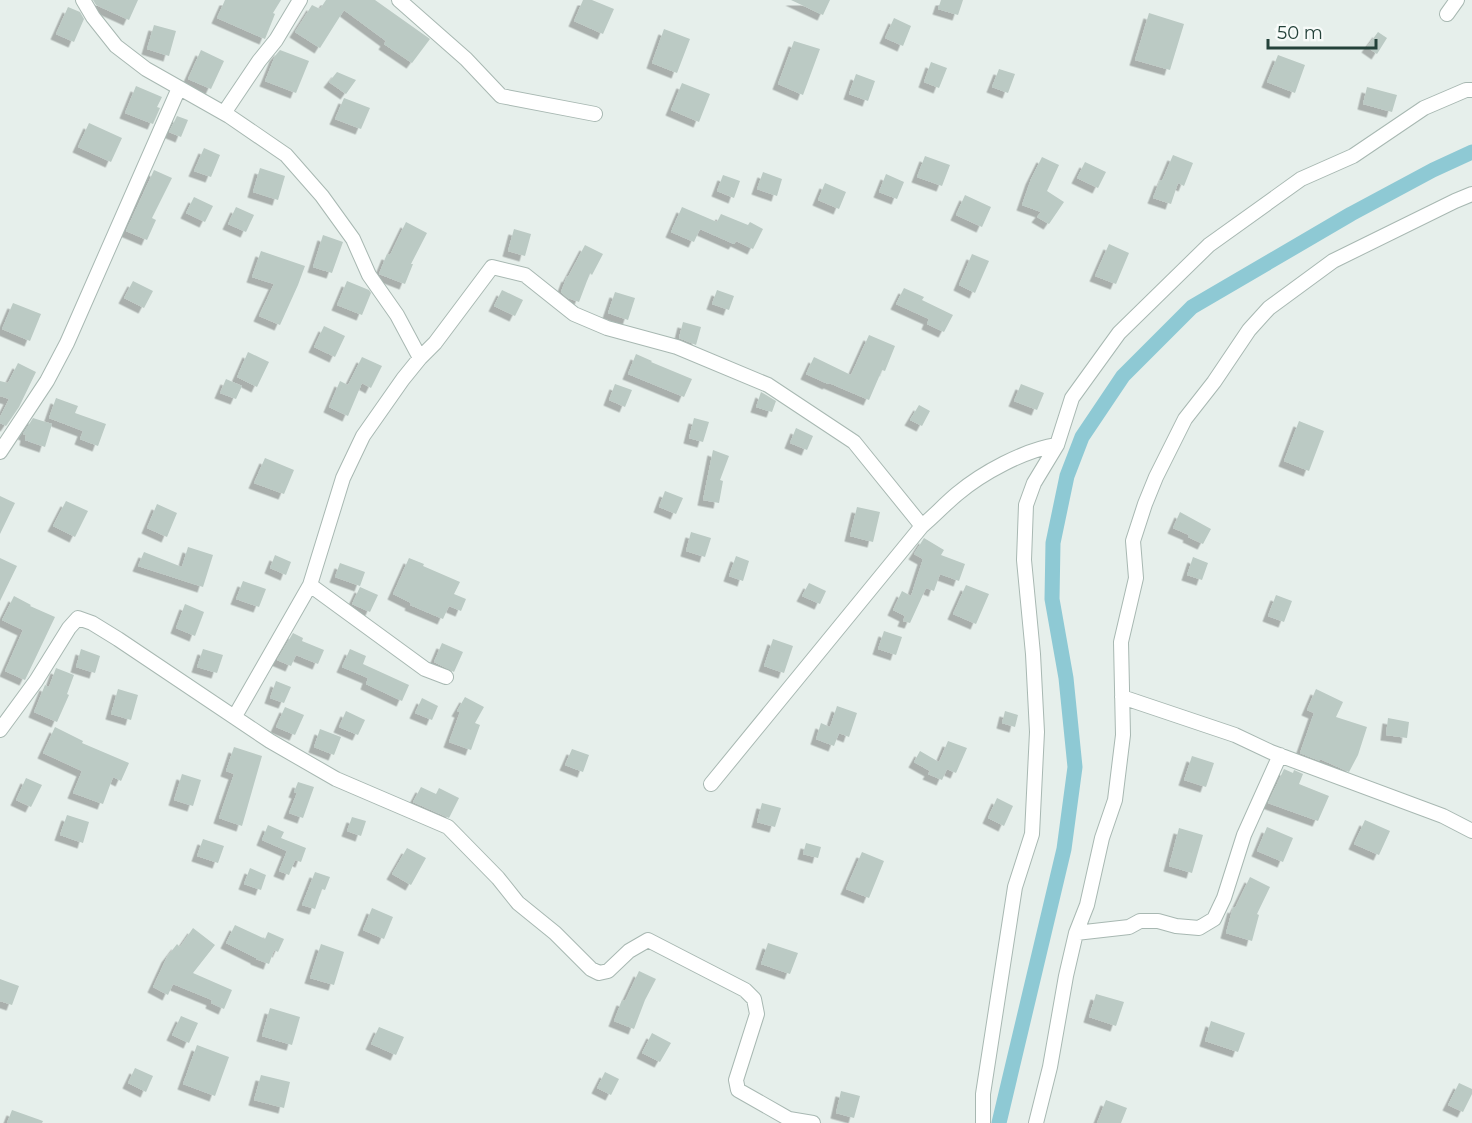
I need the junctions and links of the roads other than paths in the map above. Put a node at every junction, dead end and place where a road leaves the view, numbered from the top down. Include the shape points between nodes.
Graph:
1 (83, 0) edge
2 (300, 0) edge
3 (399, 0) edge
4 (1456, 0) edge
5 (1447, 14) dead end
6 (179, 88) junction
7 (1470, 89) edge
8 (224, 113) junction
9 (595, 114) dead end
10 (1472, 194) edge
11 (420, 358) junction
12 (1057, 445) junction
13 (0, 452) edge
14 (922, 526) junction
15 (310, 585) junction
16 (446, 677) dead end
17 (1122, 698) junction
18 (235, 716) junction
19 (0, 730) edge
20 (1280, 755) junction
21 (711, 784) dead end
22 (1472, 831) edge
23 (1076, 933) junction
24 (813, 1123) edge
25 (984, 1123) edge
26 (1036, 1123) edge

1 - 6 street via 116,46
2 - 8 street
3 - 9 street via 501,96
4 - 5 street
6 - 8 street
6 - 13 street via 67,343
7 - 12 street via 1424,108 1353,156 1301,179 1209,245 1119,333 1072,398
8 - 11 street via 286,155 322,196 352,239 369,275
10 - 17 street via 1333,261 1269,309 1249,330 1185,418 1156,477 1133,541 1136,578 1121,642
11 - 14 street via 435,344 492,267 525,275 574,314 607,328 677,347 768,385 854,442
11 - 15 street via 363,436 343,478
12 - 14 street via 991,471 958,493
12 - 25 street via 1026,505 1024,560 1037,732 1032,834 1015,887 983,1094
14 - 21 street
15 - 16 street via 424,669
15 - 18 street
17 - 20 street via 1235,735
17 - 23 street via 1123,735 1115,800
18 - 19 street via 118,639 78,618
18 - 24 street via 336,779 448,827 518,903 591,969 599,973 608,971 648,940 745,990 754,999 757,1014 736,1080 738,1090 789,1119
20 - 22 street via 1443,816
20 - 23 street via 1244,835 1214,919 1199,928 1140,921 1129,927
23 - 26 street

